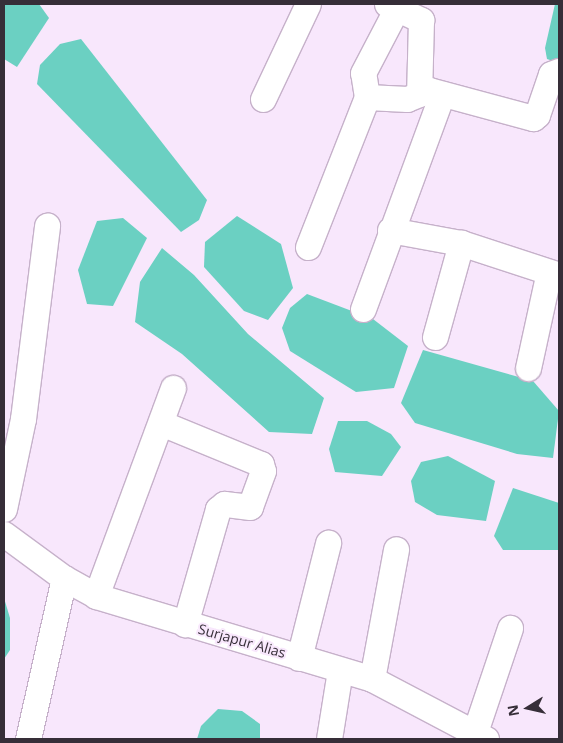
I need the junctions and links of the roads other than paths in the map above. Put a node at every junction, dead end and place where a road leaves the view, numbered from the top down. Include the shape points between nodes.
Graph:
1 (308, 4) edge
2 (392, 6) edge
3 (559, 71) edge
4 (431, 94) junction
5 (367, 97) junction
6 (263, 99) dead end
7 (48, 225) dead end
8 (390, 230) junction
9 (461, 242) junction
10 (308, 247) dead end
11 (557, 274) edge
12 (364, 309) dead end
13 (435, 338) dead end
14 (528, 368) dead end
15 (173, 388) dead end
16 (161, 423) junction
17 (4, 509) edge
18 (4, 534) edge
19 (328, 543) dead end
20 (396, 549) dead end
21 (64, 578) junction
22 (96, 596) junction
23 (185, 624) junction
24 (510, 628) dead end
25 (300, 658) junction
26 (340, 670) junction
27 (372, 680) junction
28 (480, 737) edge
29 (28, 739) edge
30 (329, 739) edge

1 - 6 street
2 - 4 street via 418,17 422,24
2 - 5 street via 363,73
3 - 4 street via 551,74 537,115 533,118
4 - 5 street via 407,99
4 - 8 street
5 - 10 street
7 - 17 street via 23,419
8 - 9 street
8 - 12 street
9 - 11 street
9 - 13 street
11 - 14 street
15 - 16 street
16 - 22 street
16 - 23 street via 261,464 263,471 250,507 224,504 218,509
18 - 21 street, Surjapur Alias
19 - 25 street
20 - 27 street
21 - 22 street, Surjapur Alias
21 - 29 street
22 - 23 street, Surjapur Alias
23 - 25 street, Surjapur Alias
24 - 28 street
25 - 26 street, Surjapur Alias
26 - 27 street, Surjapur Alias
26 - 30 street
27 - 28 street, Surjapur Alias

